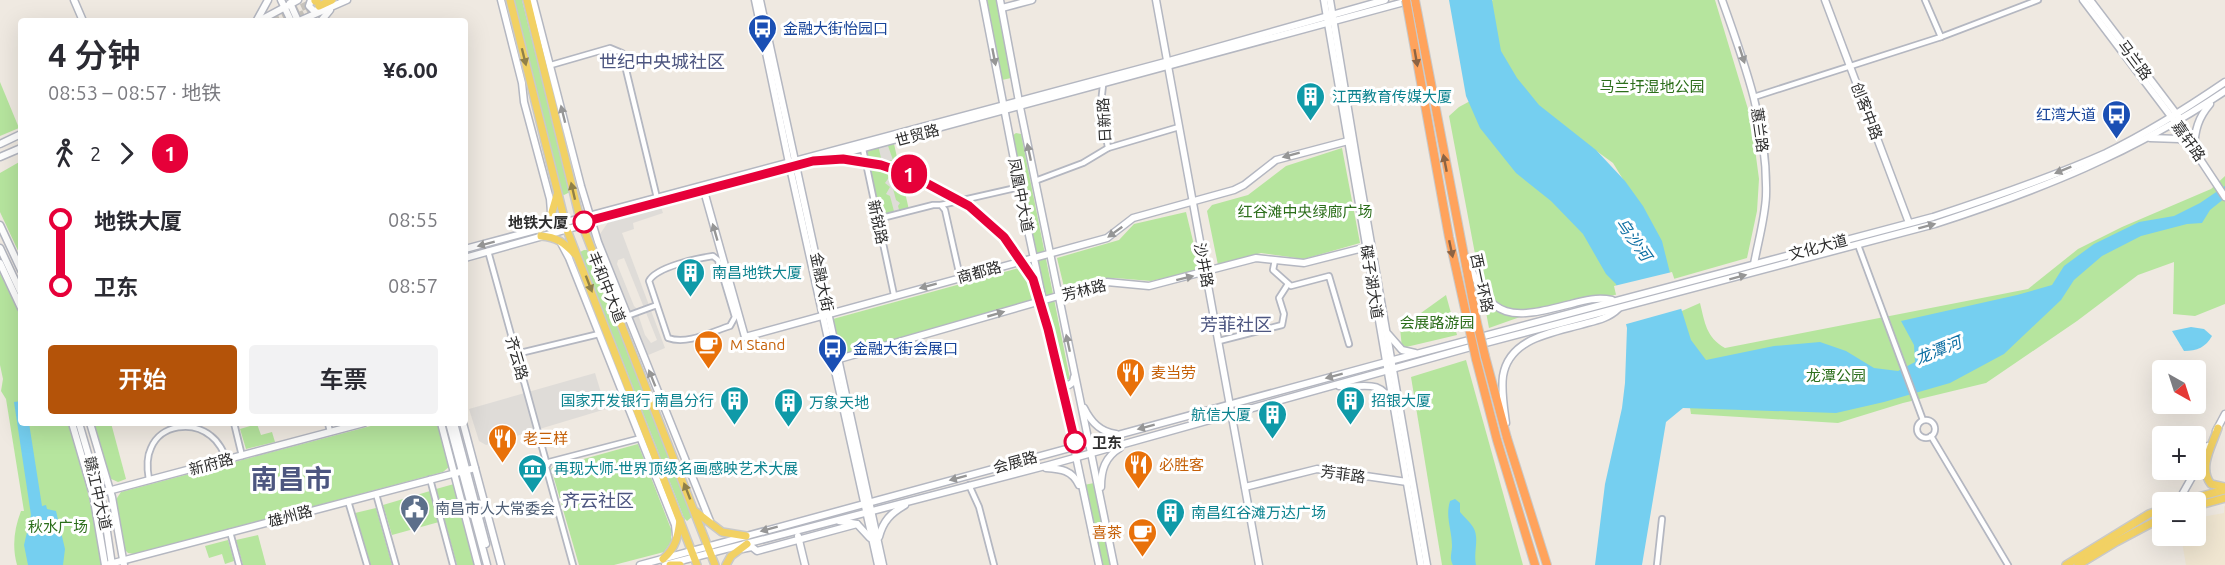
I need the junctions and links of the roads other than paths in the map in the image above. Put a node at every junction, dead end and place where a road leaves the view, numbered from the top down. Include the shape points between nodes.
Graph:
1 (74, 0) edge
2 (298, 0) edge
3 (332, 0) edge
4 (501, 0) edge
5 (510, 0) edge
6 (527, 0) edge
7 (533, 0) edge
8 (755, 0) edge
9 (760, 0) edge
10 (983, 0) edge
11 (1000, 0) edge
12 (1032, 0) edge
13 (1156, 0) edge
14 (1324, 0) edge
15 (1330, 0) edge
16 (1385, 0) edge
17 (1406, 0) edge
18 (1415, 0) edge
19 (1722, 0) edge
20 (1825, 0) edge
21 (1925, 0) edge
22 (2038, 0) edge
23 (2083, 0) edge
24 (2090, 0) edge
25 (268, 1) edge
26 (344, 1) edge
27 (316, 2) edge
28 (286, 3) edge
29 (1002, 8) junction
30 (82, 18) edge
31 (260, 18) edge
32 (263, 18) edge
33 (290, 18) edge
34 (297, 18) edge
35 (306, 18) edge
36 (323, 18) edge
37 (1330, 20) junction
38 (1941, 37) junction
39 (1169, 64) junction
40 (550, 65) junction
41 (1851, 67) junction
42 (2225, 82) edge
43 (1103, 85) junction
44 (2225, 91) edge
45 (2218, 96) junction
46 (1754, 97) junction
47 (1019, 104) junction
48 (1004, 108) junction
49 (2176, 118) junction
50 (1179, 127) junction
51 (18, 135) edge
52 (2147, 138) junction
53 (1348, 141) junction
54 (0, 143) edge
55 (1108, 148) junction
56 (2194, 148) junction
57 (18, 149) edge
58 (863, 149) junction
59 (0, 158) edge
60 (793, 165) junction
61 (1035, 181) junction
62 (1020, 187) junction
63 (704, 191) junction
64 (558, 193) junction
65 (2225, 197) edge
66 (657, 198) junction
67 (1191, 200) junction
68 (941, 205) junction
69 (552, 216) junction
70 (589, 216) junction
71 (878, 219) junction
72 (581, 223) junction
73 (1909, 223) junction
74 (592, 224) junction
75 (0, 225) edge
76 (566, 226) junction
77 (541, 233) junction
78 (1459, 237) junction
79 (559, 240) junction
80 (1858, 245) junction
81 (1367, 247) junction
82 (0, 248) edge
83 (468, 248) edge
84 (488, 251) junction
85 (1050, 254) junction
86 (468, 257) edge
87 (578, 258) junction
88 (1034, 258) junction
89 (1275, 260) junction
90 (0, 263) edge
91 (18, 264) edge
92 (1754, 264) junction
93 (1206, 273) junction
94 (960, 277) junction
95 (1288, 284) junction
96 (18, 286) edge
97 (894, 295) junction
98 (1059, 296) junction
99 (1616, 300) junction
100 (1043, 301) junction
101 (18, 302) edge
102 (657, 305) junction
103 (1618, 309) junction
104 (826, 314) junction
105 (627, 316) junction
106 (1384, 324) junction
107 (599, 334) junction
108 (1219, 341) junction
109 (1348, 344) dead end
110 (1422, 353) junction
111 (516, 354) junction
112 (839, 359) junction
113 (1388, 361) junction
114 (1390, 369) junction
115 (1074, 372) junction
116 (1059, 377) junction
117 (1335, 385) junction
118 (1080, 400) junction
119 (1230, 404) junction
120 (1394, 407) junction
121 (2225, 414) edge
122 (1232, 415) junction
123 (1068, 420) junction
124 (1923, 420) junction
125 (73, 426) edge
126 (80, 426) edge
127 (91, 426) edge
128 (235, 426) edge
129 (329, 426) edge
130 (352, 426) edge
131 (442, 426) edge
132 (450, 426) edge
133 (455, 426) edge
134 (463, 426) edge
135 (2218, 428) junction
136 (330, 432) junction
137 (1120, 434) junction
138 (1931, 436) junction
139 (641, 438) junction
140 (1507, 438) junction
141 (1089, 442) junction
142 (1132, 442) junction
143 (1073, 447) junction
144 (2206, 450) edge
145 (1091, 453) junction
146 (1047, 454) junction
147 (242, 456) junction
148 (1076, 457) junction
149 (227, 460) junction
150 (548, 464) junction
151 (1039, 467) junction
152 (475, 468) junction
153 (464, 470) junction
154 (454, 473) junction
155 (430, 479) junction
156 (149, 480) junction
157 (1407, 482) junction
158 (969, 486) junction
159 (1245, 487) junction
160 (2225, 488) edge
161 (110, 491) junction
162 (97, 494) junction
163 (376, 494) junction
164 (2206, 494) edge
165 (1101, 497) junction
166 (2225, 498) edge
167 (915, 500) junction
168 (348, 501) junction
169 (867, 502) junction
170 (2206, 503) edge
171 (695, 510) junction
172 (1087, 511) junction
173 (869, 512) junction
174 (2152, 513) edge
175 (680, 518) junction
176 (1662, 519) dead end
177 (835, 520) junction
178 (2152, 523) edge
179 (857, 524) junction
180 (716, 528) junction
181 (797, 531) junction
182 (230, 532) junction
183 (746, 540) junction
184 (799, 540) junction
185 (875, 541) junction
186 (677, 542) junction
187 (710, 549) junction
188 (738, 550) junction
189 (695, 558) edge
190 (664, 562) edge
191 (123, 563) edge
192 (726, 564) edge
193 (109, 565) edge
194 (239, 565) edge
195 (367, 565) edge
196 (396, 565) edge
197 (453, 565) edge
198 (478, 565) edge
199 (489, 565) edge
200 (501, 565) edge
201 (573, 565) edge
202 (640, 565) edge
203 (670, 565) edge
204 (680, 565) edge
205 (715, 565) edge
206 (805, 565) edge
207 (878, 565) edge
208 (884, 565) edge
209 (994, 565) edge
210 (1099, 565) edge
211 (1114, 565) edge
212 (1259, 565) edge
213 (1420, 565) edge
214 (1427, 565) edge
215 (1535, 565) edge
216 (1547, 565) edge
217 (1657, 565) edge
218 (2008, 565) edge
219 (2066, 565) edge
220 (2078, 565) edge

1 - 30 main road
2 - 28 main road
3 - 27 main road
4 - 69 main road
5 -> 64 main road, 丰和中大道
72 -> 6 main road, 丰和中大道
7 - 40 main road
8 - 60 main road, 金融大街
9 - 60 main road, 金融大街
10 -> 48 main road, 凤凰中大道
11 - 29 main road, 凤凰中大道
12 - 29 main road
13 - 39 main road, 沙井路
14 - 37 main road, 碟子湖大道
15 - 37 main road, 碟子湖大道
16 - 37 main road
17 -> 215 highway, 西一环路, bridge via 1468,325
18 - 37 main road
78 -> 18 highway, 西一环路
19 -> 46 main road, 蕙兰路
20 - 41 main road, 创客中路
21 - 38 street
22 - 38 street
23 - 49 main road, 马兰路
24 - 49 main road, 马兰路
25 - 31 main road
26 - 27 main road via 314,11 309,6
26 - 35 main road
26 - 36 main road
28 - 32 main road
28 - 33 main road
28 - 34 main road
29 - 47 main road, 凤凰中大道
37 - 39 main road, 世贸路
37 - 53 main road, 碟子湖大道
37 - 106 main road, 碟子湖大道
38 - 41 street
39 - 43 main road, 世贸路
39 - 47 main road, 世贸路
39 - 50 main road, 沙井路
40 - 66 street via 610,48 622,53
70 -> 40 main road
41 - 46 street
41 - 73 main road, 创客中路
42 - 49 main road, 文化大道
43 - 47 main road, 世贸路
43 - 55 street, 日新路 via 1101,103
44 - 45 main road, 文化大道
45 - 49 main road, 文化大道
45 - 56 main road via 2202,113 2195,128
46 - 92 main road, 蕙兰路 via 1764,154 1766,198
47 - 48 main road, 世贸路
61 -> 47 main road, 凤凰中大道
48 - 58 main road, 世贸路
48 - 60 main road, 世贸路
48 - 62 main road, 凤凰中大道
49 - 52 main road, 文化大道
49 - 56 main road, 嘉轩路
49 -> 73 main road, 文化大道 via 2007,193
50 - 55 street
50 - 67 main road, 沙井路
51 - 54 main road
52 - 56 main road via 2179,139
80 -> 52 main road, 文化大道 via 2010,200
53 -> 67 main road, 商都路 via 1276,160 1234,190
53 - 81 main road, 碟子湖大道
55 - 61 street, 日新路 via 1083,163
56 - 65 main road, 嘉轩路
57 - 59 main road
58 - 60 main road, 世贸路
58 - 71 street, 新锐路
60 - 63 main road, 世贸路
60 - 66 main road, 世贸路
60 - 104 main road, 金融大街
61 - 85 main road, 凤凰中大道
62 - 68 street
62 - 88 main road, 凤凰中大道
63 - 74 main road, 世贸路
104 -> 63 main road, 商都路 via 744,337
64 - 69 main road
64 - 76 main road, 丰和中大道
66 - 70 main road, 世贸路
67 -> 85 main road, 商都路 via 1133,218 1107,238
67 - 93 main road, 沙井路
68 - 71 street
68 - 94 street
69 - 77 main road
70 - 72 main road, 世贸路
70 - 74 main road
71 - 97 street, 新锐路
72 - 74 main road, 世贸路
72 - 76 main road, 世贸路
171 -> 72 main road, 丰和中大道
73 - 92 main road, 文化大道
74 - 105 main road
75 - 91 main road
76 - 77 main road, 世贸路
76 - 87 main road, 丰和中大道
77 - 79 main road
77 -> 83 main road, 世贸路
77 - 84 main road, 世贸路
78 - 99 main road via 1475,280 1496,307 1521,314 1590,299
78 - 140 highway, 西一环路, bridge
79 - 87 main road
79 - 107 main road
103 -> 80 main road, 文化大道
80 - 124 street
81 - 89 main road, 芳林路 via 1304,263
81 - 113 main road, 碟子湖大道
82 - 96 main road
84 - 86 main road, 世贸路
84 - 111 street, 齐云路
85 - 88 main road, 商都路
85 - 98 main road, 凤凰中大道
87 -> 175 main road, 丰和中大道
88 - 94 main road, 商都路
88 - 100 main road, 凤凰中大道
89 - 93 main road, 芳林路 via 1256,258
89 - 95 street via 1273,270
90 - 101 main road
92 - 99 main road, 文化大道
98 -> 93 main road, 芳林路 via 1107,282 1149,286
93 - 108 main road, 沙井路
94 -> 97 main road, 商都路
95 - 108 street via 1279,298 1284,314 1282,325
95 - 109 street via 1329,276
97 - 104 main road, 商都路
98 - 100 main road, 芳林路
115 -> 98 main road, 凤凰中大道
99 - 110 main road, 文化大道
112 -> 100 main road, 芳林路
100 - 116 main road, 凤凰中大道
102 - 102 street via 668,338 676,341 730,326 735,317 718,260 713,256 651,276
102 - 105 street
103 - 114 main road, 文化大道
103 - 140 main road via 1600,320 1530,340 1511,357 1503,375
104 - 112 main road, 金融大街
104 - 169 main road, 金融大街
180 -> 105 main road via 704,510
106 - 110 main road via 1402,350
106 - 113 main road, 碟子湖大道
107 - 111 street
107 - 139 main road
108 - 119 main road, 沙井路
110 - 113 main road, 文化大道
111 - 150 street, 齐云路
112 - 169 main road, 金融大街
113 - 114 main road, 碟子湖大道
113 -> 119 main road, 会展路
114 - 117 main road, 会展路
114 - 120 main road, 碟子湖大道
114 - 214 main road, 碟子湖大道
115 - 116 main road via 1071,384 1065,384
115 - 118 main road, 凤凰中大道
116 - 123 main road, 凤凰中大道
117 - 120 main road via 1381,388
117 - 122 main road, 会展路
118 - 137 main road via 1094,423 1105,432
118 - 141 main road, 凤凰中大道
119 - 122 main road, 沙井路
119 -> 137 main road, 会展路
120 - 157 main road, 碟子湖大道
121 - 135 main road
122 - 142 main road, 会展路
122 - 159 main road, 沙井路
123 - 143 main road, 凤凰中大道
123 - 146 main road via 1066,444
124 - 138 street via 1935,425
124 - 138 street via 1918,425 1919,433
125 - 162 main road, 赣江中大道
126 - 162 main road, 赣江中大道
127 - 161 main road
128 - 147 street
129 - 136 street
130 - 136 main road, 新府路
131 - 154 main road
132 - 153 main road
133 - 153 main road
134 - 152 main road
135 - 144 main road
135 - 160 main road via 2204,469 2211,484
136 - 147 main road, 新府路
137 - 141 main road, 会展路
138 - 218 street
139 - 150 street
139 - 186 main road via 675,525
140 - 216 highway, 西一环路
141 - 143 main road, 会展路
141 - 145 main road, 凤凰中大道
142 - 145 main road, 会展路
142 - 165 main road via 1106,461
143 - 146 main road, 会展路
143 - 148 main road, 凤凰中大道
145 - 148 main road, 会展路
145 - 165 main road, 凤凰中大道
146 -> 169 main road, 会展路
147 - 149 main road, 新府路
148 - 151 main road, 会展路
148 - 172 main road, 凤凰中大道
149 - 156 main road, 新府路
149 - 156 street via 213,437 200,429 180,427 164,433 151,446
150 - 201 street, 齐云路
151 - 158 main road, 会展路
151 - 172 main road via 1064,470 1076,478
152 - 153 main road, 雄州路
152 - 200 main road
153 - 154 main road, 雄州路
153 - 199 main road
154 - 155 main road, 雄州路
154 - 198 main road
155 - 163 main road, 雄州路
155 - 197 street
156 - 161 main road, 新府路
157 - 159 main road, 芳菲路 via 1317,469
157 - 213 main road, 碟子湖大道
158 - 167 main road, 会展路
158 - 209 street via 979,507
159 - 212 main road, 沙井路
160 - 164 main road
161 - 162 main road, 新府路
161 - 191 main road
162 - 193 main road, 赣江中大道
163 - 168 main road, 雄州路
163 - 196 street
165 - 211 main road, 凤凰中大道
166 - 170 main road
167 - 173 main road, 会展路
167 - 185 main road via 888,516
168 - 182 main road, 雄州路
168 - 195 street
169 - 173 main road, 金融大街
169 -> 183 main road, 会展路
171 - 180 main road
171 - 187 main road, 丰和中大道
172 - 210 main road, 凤凰中大道
173 - 177 main road, 会展路
173 - 185 main road, 金融大街
174 - 219 main road
175 - 186 main road
175 - 189 main road, 丰和中大道
176 - 217 street
177 - 179 main road
177 - 181 main road, 会展路
178 - 220 main road
179 - 184 main road
179 - 185 main road
180 - 183 main road
181 - 183 main road, 会展路
181 - 184 main road
182 - 191 main road, 雄州路
182 - 194 street
183 - 187 main road, 会展路
183 - 188 main road
184 - 188 main road via 757,551 752,547
184 - 206 main road
185 - 207 main road, 金融大街
185 - 208 main road, 金融大街
186 - 190 main road
187 - 189 main road, 会展路
187 - 205 main road, 丰和中大道
188 - 192 main road
189 - 190 main road, 会展路
190 - 202 main road, 会展路
191 - 193 main road, 雄州路
203 - 204 main road

